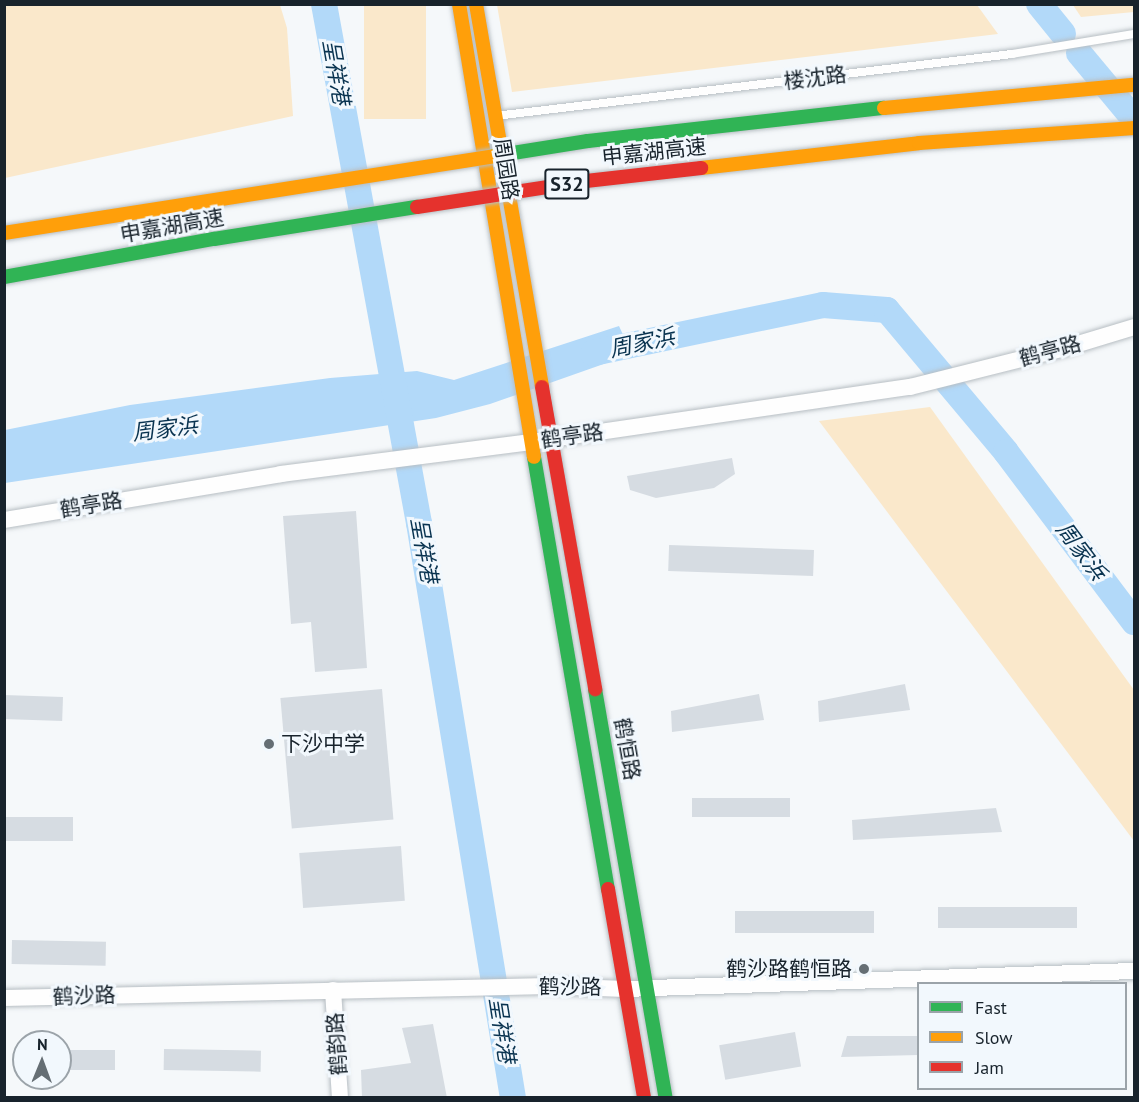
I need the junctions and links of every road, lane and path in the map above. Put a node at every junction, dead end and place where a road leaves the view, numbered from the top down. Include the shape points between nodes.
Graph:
1 (459, 4) edge
2 (476, 4) edge
3 (1134, 33) edge
4 (1134, 85) edge
5 (495, 116) junction
6 (1134, 128) edge
7 (4, 233) edge
8 (4, 277) edge
9 (1134, 327) edge
10 (545, 407) joint
11 (526, 411) joint
12 (549, 440) junction
13 (531, 442) junction
14 (4, 520) edge
15 (1134, 972) edge
16 (648, 987) junction
17 (625, 989) junction
18 (333, 990) junction
19 (4, 998) edge
20 (340, 1098) edge
21 (644, 1098) edge
22 (666, 1098) edge

1 - 11 main road, 周园路
2 - 5 main road, 周园路
3 - 5 lane, 楼沈路 via 1012,54
4 - 7 main road, 申嘉湖高速 / S32, bridge via 588,141
5 - 10 main road, 周园路
6 - 8 main road, 申嘉湖高速 / S32, bridge via 920,143 586,181 214,239
9 - 12 street, 鹤亭路 via 910,387
10 - 12 main road, 鹤恒路
11 - 13 main road, 鹤恒路
12 - 13 street, 鹤亭路
12 - 16 main road, 鹤恒路
13 - 14 street, 鹤亭路 via 269,476
13 - 17 main road, 鹤恒路
15 - 16 street, 鹤沙路
16 - 17 street, 鹤沙路
16 - 22 main road, 鹤恒路
17 - 18 street, 鹤沙路 via 548,986
17 - 21 main road, 鹤恒路
18 - 19 street, 鹤沙路
18 - 20 street, 鹤韵路

